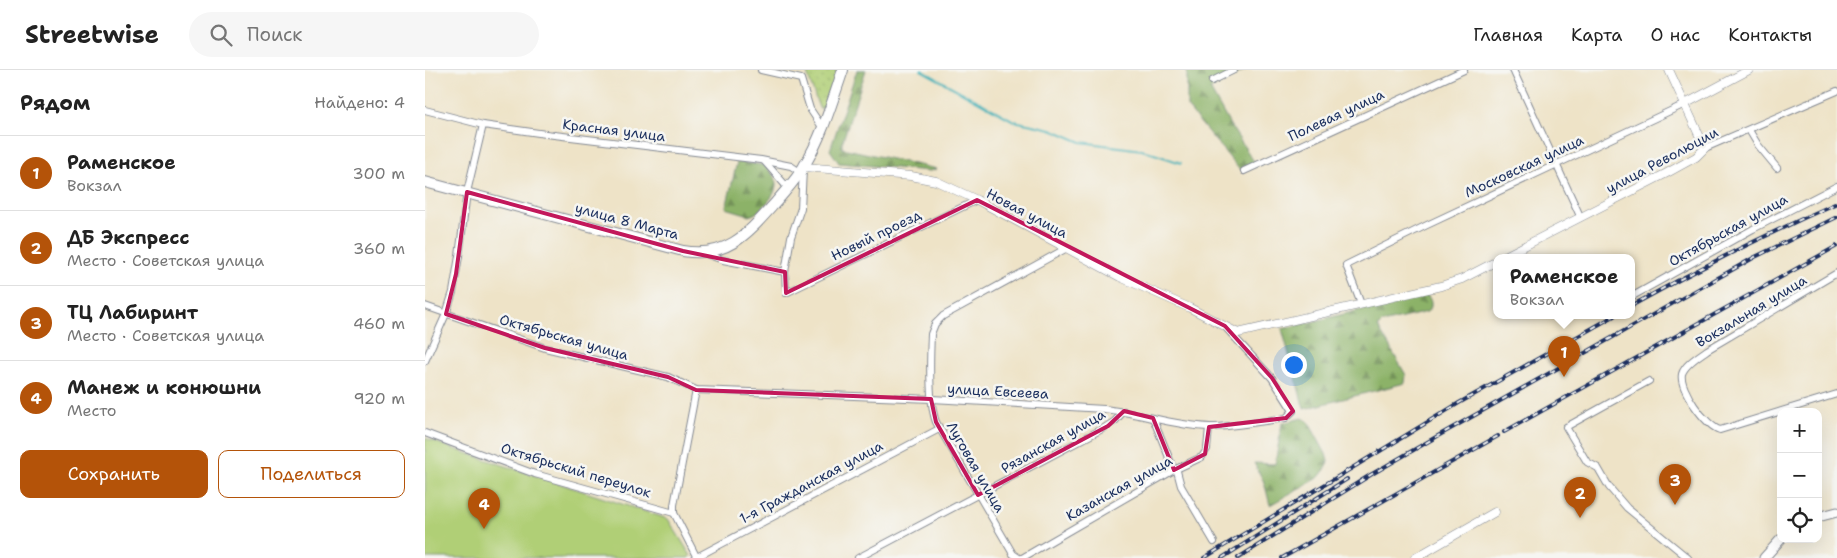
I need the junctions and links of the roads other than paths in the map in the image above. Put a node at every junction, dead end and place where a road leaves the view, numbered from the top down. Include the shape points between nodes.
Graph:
1 (761, 70) edge
2 (843, 70) edge
3 (1234, 70) edge
4 (1465, 70) edge
5 (1513, 70) edge
6 (1669, 70) edge
7 (1749, 70) edge
8 (1212, 81) dead end
9 (1837, 91) edge
10 (1685, 104) junction
11 (425, 110) edge
12 (483, 125) junction
13 (822, 126) junction
14 (1749, 130) junction
15 (1705, 148) junction
16 (764, 161) junction
17 (1556, 164) junction
18 (1777, 168) dead end
19 (1244, 171) dead end
20 (800, 172) junction
21 (425, 182) edge
22 (1837, 186) edge
23 (788, 188) junction
24 (467, 192) junction
25 (977, 200) junction
26 (1580, 216) junction
27 (1067, 248) junction
28 (702, 252) junction
29 (1509, 254) edge
30 (1493, 263) edge
31 (785, 272) junction
32 (1837, 273) edge
33 (1635, 295) edge
34 (1361, 304) junction
35 (425, 306) edge
36 (446, 314) junction
37 (1225, 326) junction
38 (425, 361) edge
39 (1649, 381) dead end
40 (696, 390) junction
41 (1837, 394) edge
42 (931, 399) junction
43 (1124, 411) junction
44 (1153, 418) junction
45 (1209, 427) junction
46 (939, 429) junction
47 (425, 433) edge
48 (1174, 470) junction
49 (979, 495) junction
50 (1495, 512) dead end
51 (1837, 512) edge
52 (674, 513) junction
53 (1822, 517) edge
54 (1214, 542) dead end
55 (1777, 543) edge
56 (696, 558) edge
57 (859, 558) edge
58 (1020, 558) edge
59 (1415, 558) edge
60 (1688, 558) edge
61 (1764, 558) edge

1 - 13 street via 801,80 809,108
2 - 13 main road, улица 8 Марта
3 - 8 street
4 - 19 street, Полевая улица
5 - 17 street
6 - 10 street
7 - 10 street, Московская улица
9 - 14 street, улица Революции
10 - 15 street
10 - 17 street, Московская улица
11 - 12 street, Красная улица
12 - 16 street, Красная улица
12 - 24 street
13 - 20 main road, улица 8 Марта
14 - 15 street, улица Революции
14 - 18 street
15 - 26 street, улица Революции via 1696,157 1667,173
16 - 20 street, Красная улица via 791,166
16 - 23 street
17 - 26 street
17 - 34 street, Московская улица via 1346,266
20 - 23 main road, улица 8 Марта
20 - 25 street, Новая улица via 929,178
20 - 31 street via 801,208
21 - 24 main road, улица 8 Марта
22 - 33 street, Октябрьская улица via 1753,228
23 - 28 main road, улица 8 Марта via 745,236 724,248
24 - 28 main road, улица 8 Марта via 683,250
24 - 36 street via 456,274
25 - 27 street, Новая улица
25 - 31 street, Новый проезд via 786,293
26 - 29 street, улица Революции
27 - 37 street, Новая улица via 1120,277
27 - 42 street, Луговая улица via 938,320 931,335
28 - 31 street via 723,260
30 - 34 street via 1453,282
32 - 41 street, Вокзальная улица via 1707,350 1683,372 1683,386 1691,401 1713,428 1720,430
34 - 37 street via 1242,333
35 - 36 street, Октябрьская улица
36 - 38 street
36 - 40 street, Октябрьская улица via 545,348 668,377
37 - 45 street, улица Евсеева via 1272,378 1293,411 1286,418
39 - 60 street via 1565,427 1586,461 1598,468 1627,508
40 - 42 street, улица Евсеева
40 - 52 street
42 - 43 street, улица Евсеева
42 - 46 street, Луговая улица
43 - 44 street, улица Евсеева
43 - 49 street, Рязанская улица via 1105,428
44 - 45 street, улица Евсеева
44 - 48 street
45 - 48 street, Казанская улица via 1205,454 1197,461
46 - 49 street, Луговая улица
46 - 56 street, 1-я Гражданская улица
47 - 52 street, Октябрьский переулок via 535,474
48 - 54 street
48 - 58 street, Казанская улица
49 - 57 street, Рязанская улица
49 - 58 street, Луговая улица via 1013,554
50 - 59 street
51 - 53 main road
52 - 56 street
55 - 61 main road

